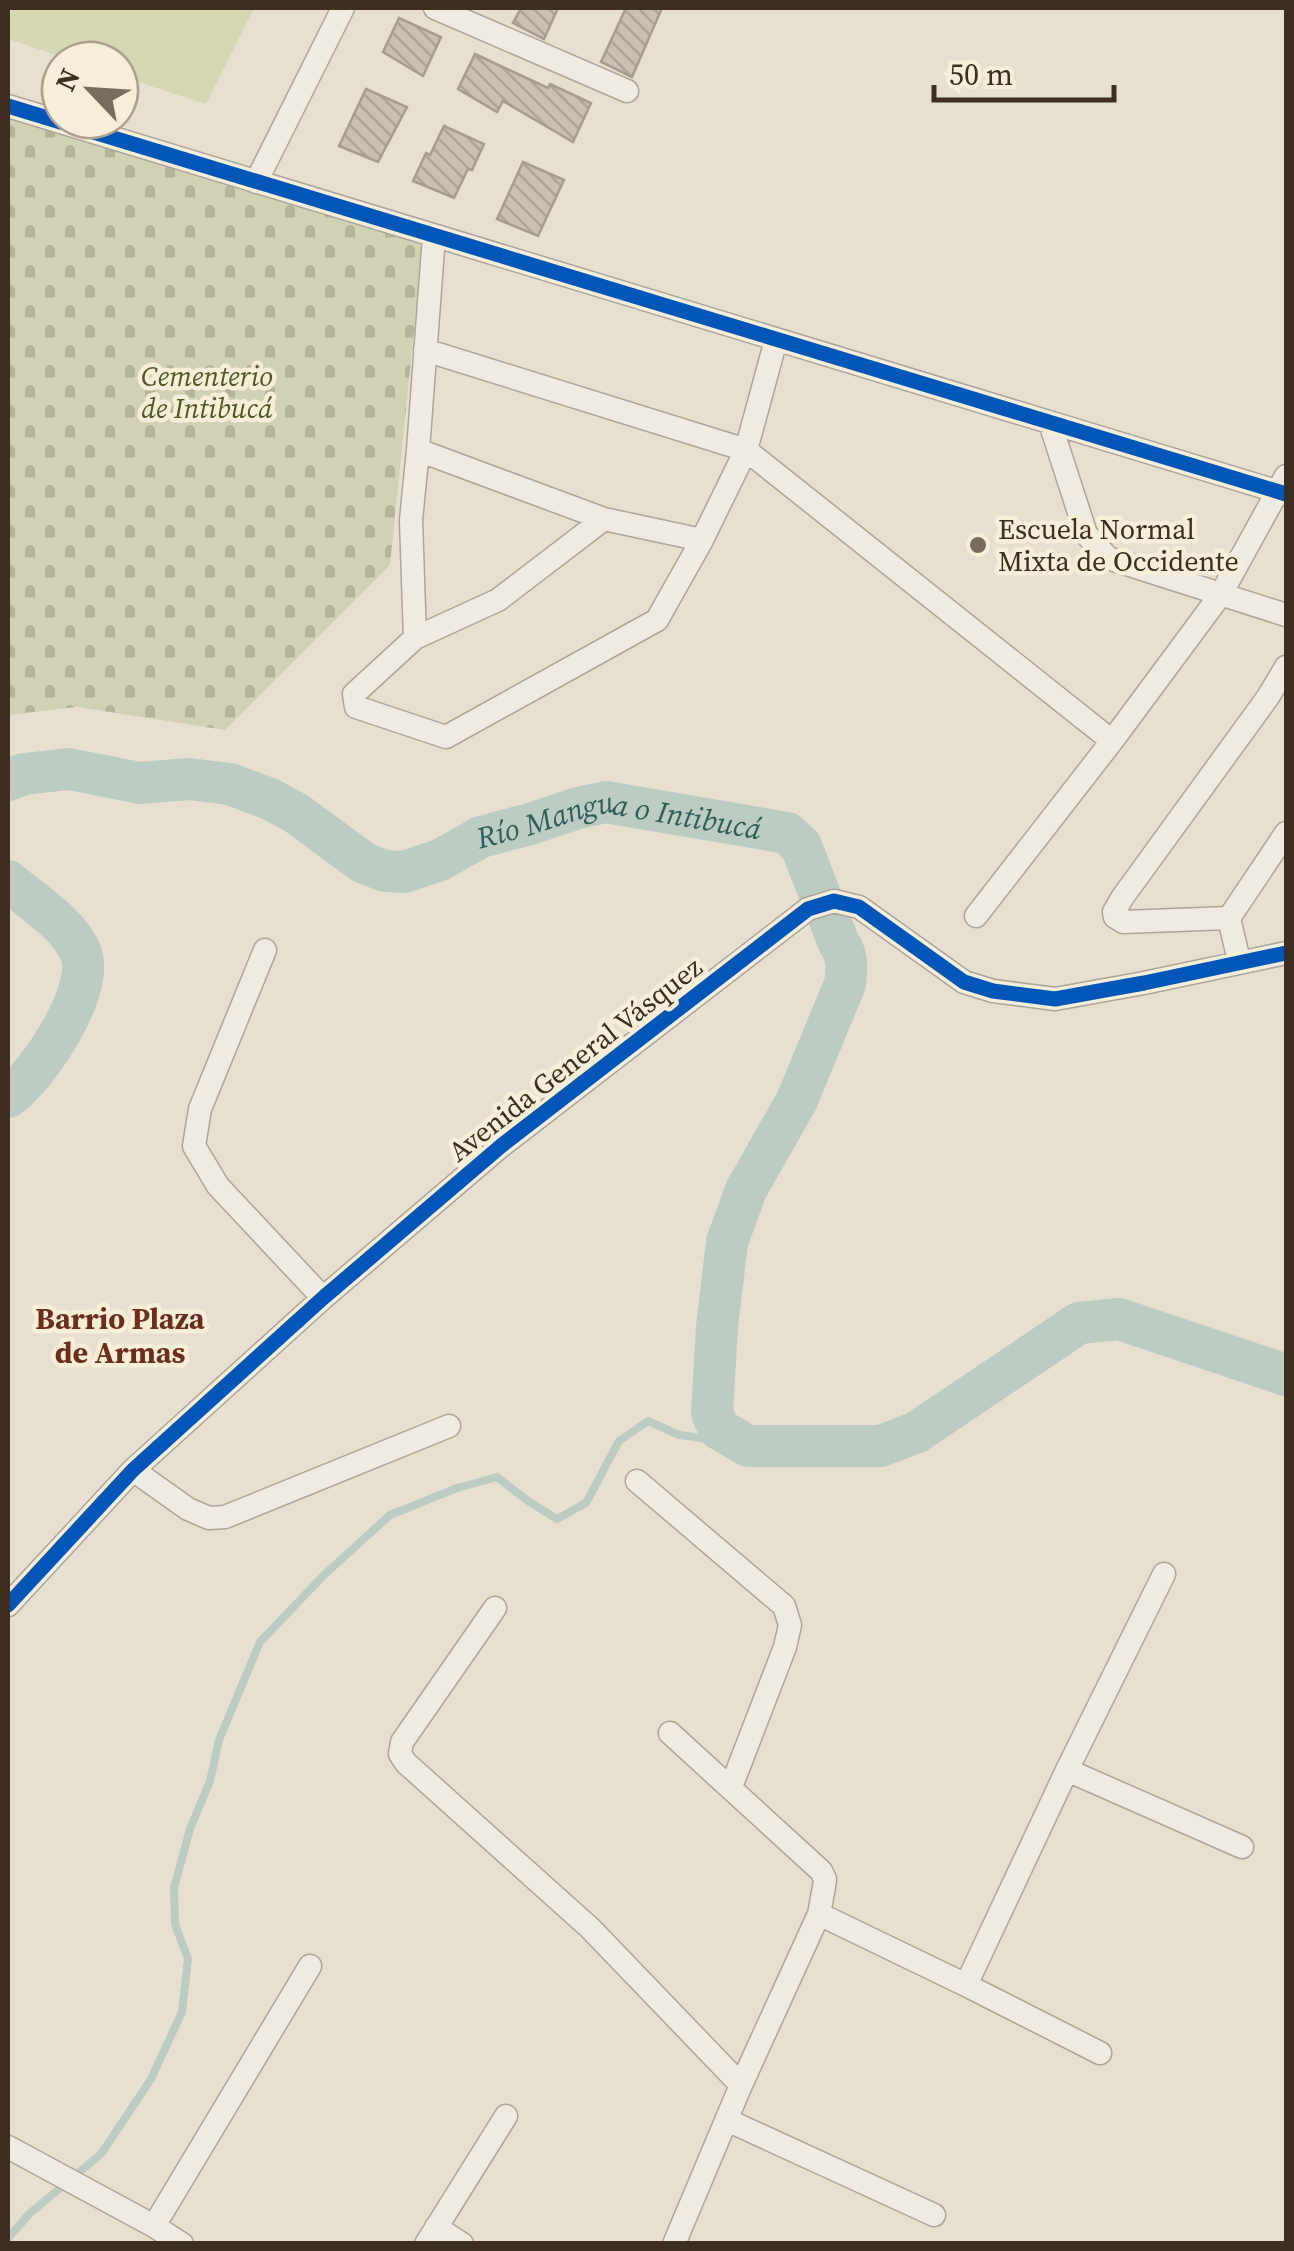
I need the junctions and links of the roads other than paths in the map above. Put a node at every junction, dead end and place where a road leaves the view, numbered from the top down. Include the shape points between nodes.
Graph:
1 (343, 8) edge
2 (435, 8) edge
3 (627, 91) dead end
4 (8, 106) edge
5 (256, 182) junction
6 (434, 236) junction
7 (776, 340) junction
8 (425, 350) junction
9 (1050, 422) junction
10 (418, 450) junction
11 (746, 450) junction
12 (1283, 487) edge
13 (604, 519) junction
14 (702, 540) junction
15 (1221, 594) junction
16 (1286, 615) edge
17 (415, 638) junction
18 (1286, 668) edge
19 (1112, 741) junction
20 (1286, 833) edge
21 (976, 916) dead end
22 (1229, 918) junction
23 (265, 950) dead end
24 (1286, 952) edge
25 (1239, 962) junction
26 (323, 1298) junction
27 (449, 1426) dead end
28 (133, 1470) junction
29 (637, 1481) dead end
30 (1164, 1574) dead end
31 (8, 1605) edge
32 (495, 1608) dead end
33 (670, 1733) dead end
34 (1068, 1770) junction
35 (731, 1787) junction
36 (1242, 1847) dead end
37 (818, 1914) junction
38 (310, 1966) dead end
39 (966, 1985) junction
40 (1100, 2053) dead end
41 (741, 2086) junction
42 (506, 2116) dead end
43 (727, 2120) junction
44 (8, 2147) edge
45 (934, 2215) dead end
46 (154, 2226) junction
47 (431, 2235) edge
48 (182, 2244) edge
49 (462, 2244) edge
50 (674, 2244) edge

1 - 5 street
2 - 3 street
4 - 5 street
5 - 6 street
6 - 7 street
6 - 8 street
7 - 9 street
7 - 11 street
8 - 10 street
8 - 11 street
9 - 12 street
9 - 15 street via 1086,534 1108,558
10 - 13 street
10 - 17 street via 411,520
11 - 14 street
11 - 19 street
12 - 15 street
13 - 14 street
13 - 17 street via 498,600
14 - 17 street via 657,620 446,737 354,701
15 - 16 street
15 - 19 street
18 - 22 street via 1114,912 1118,920 1134,922
19 - 21 street
20 - 22 street
22 - 25 street
23 - 26 street via 200,1109 194,1146 218,1186
24 - 25 street, Avenida General Vásquez
25 - 26 street, Avenida General Vásquez via 1055,999 964,982 859,908 834,901 808,909 502,1146
26 - 28 street, Avenida General Vásquez
27 - 28 street via 225,1517 188,1509
28 - 31 street, Avenida General Vásquez
29 - 35 street via 784,1606 790,1625
30 - 34 street
32 - 41 street via 400,1754 590,1928
33 - 35 street
34 - 36 street
34 - 39 street
35 - 37 street via 820,1871
37 - 39 street
37 - 41 street
38 - 46 street
39 - 40 street
41 - 43 street
42 - 47 street
43 - 45 street
43 - 50 street
44 - 46 street
46 - 48 street
47 - 49 street

